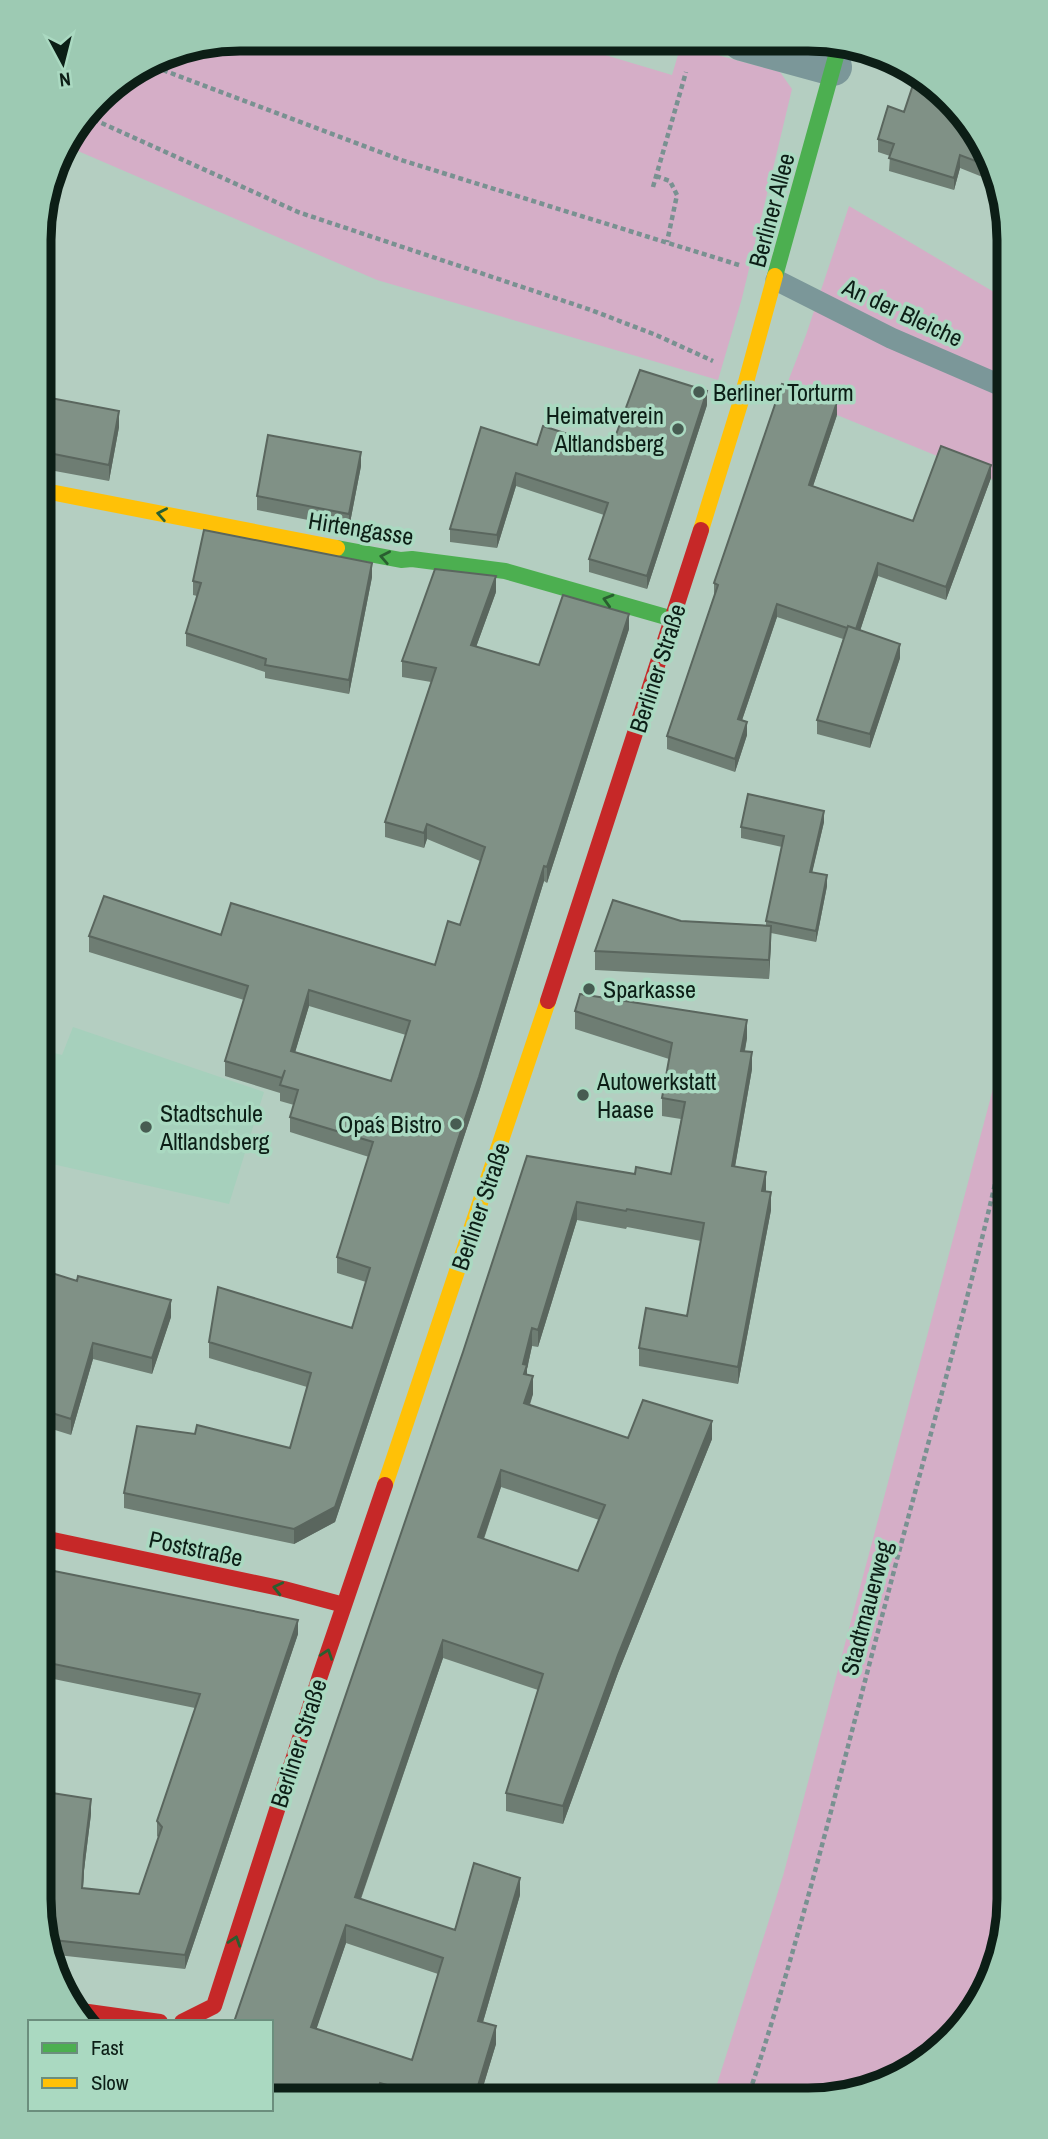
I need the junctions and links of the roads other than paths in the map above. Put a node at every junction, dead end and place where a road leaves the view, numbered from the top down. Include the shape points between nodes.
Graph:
1 (808, 51) edge
2 (837, 55) edge
3 (776, 280) junction
4 (997, 384) edge
5 (744, 389) joint
6 (51, 492) edge
7 (673, 619) junction
8 (51, 1540) edge
9 (344, 1605) junction
10 (89, 2012) edge
11 (202, 2016) edge
12 (146, 2020) edge

1 - 2 street
2 - 3 street, Berliner Allee
3 - 4 lane, An der Bleiche via 891,338
3 - 5 street, Berliner Allee
5 - 7 street, Berliner Straße
7 -> 6 street, Hirtengasse via 505,571 401,560
7 - 9 street, Berliner Straße
9 -> 8 street, Poststraße
11 -> 9 street, Berliner Straße
10 - 12 street

